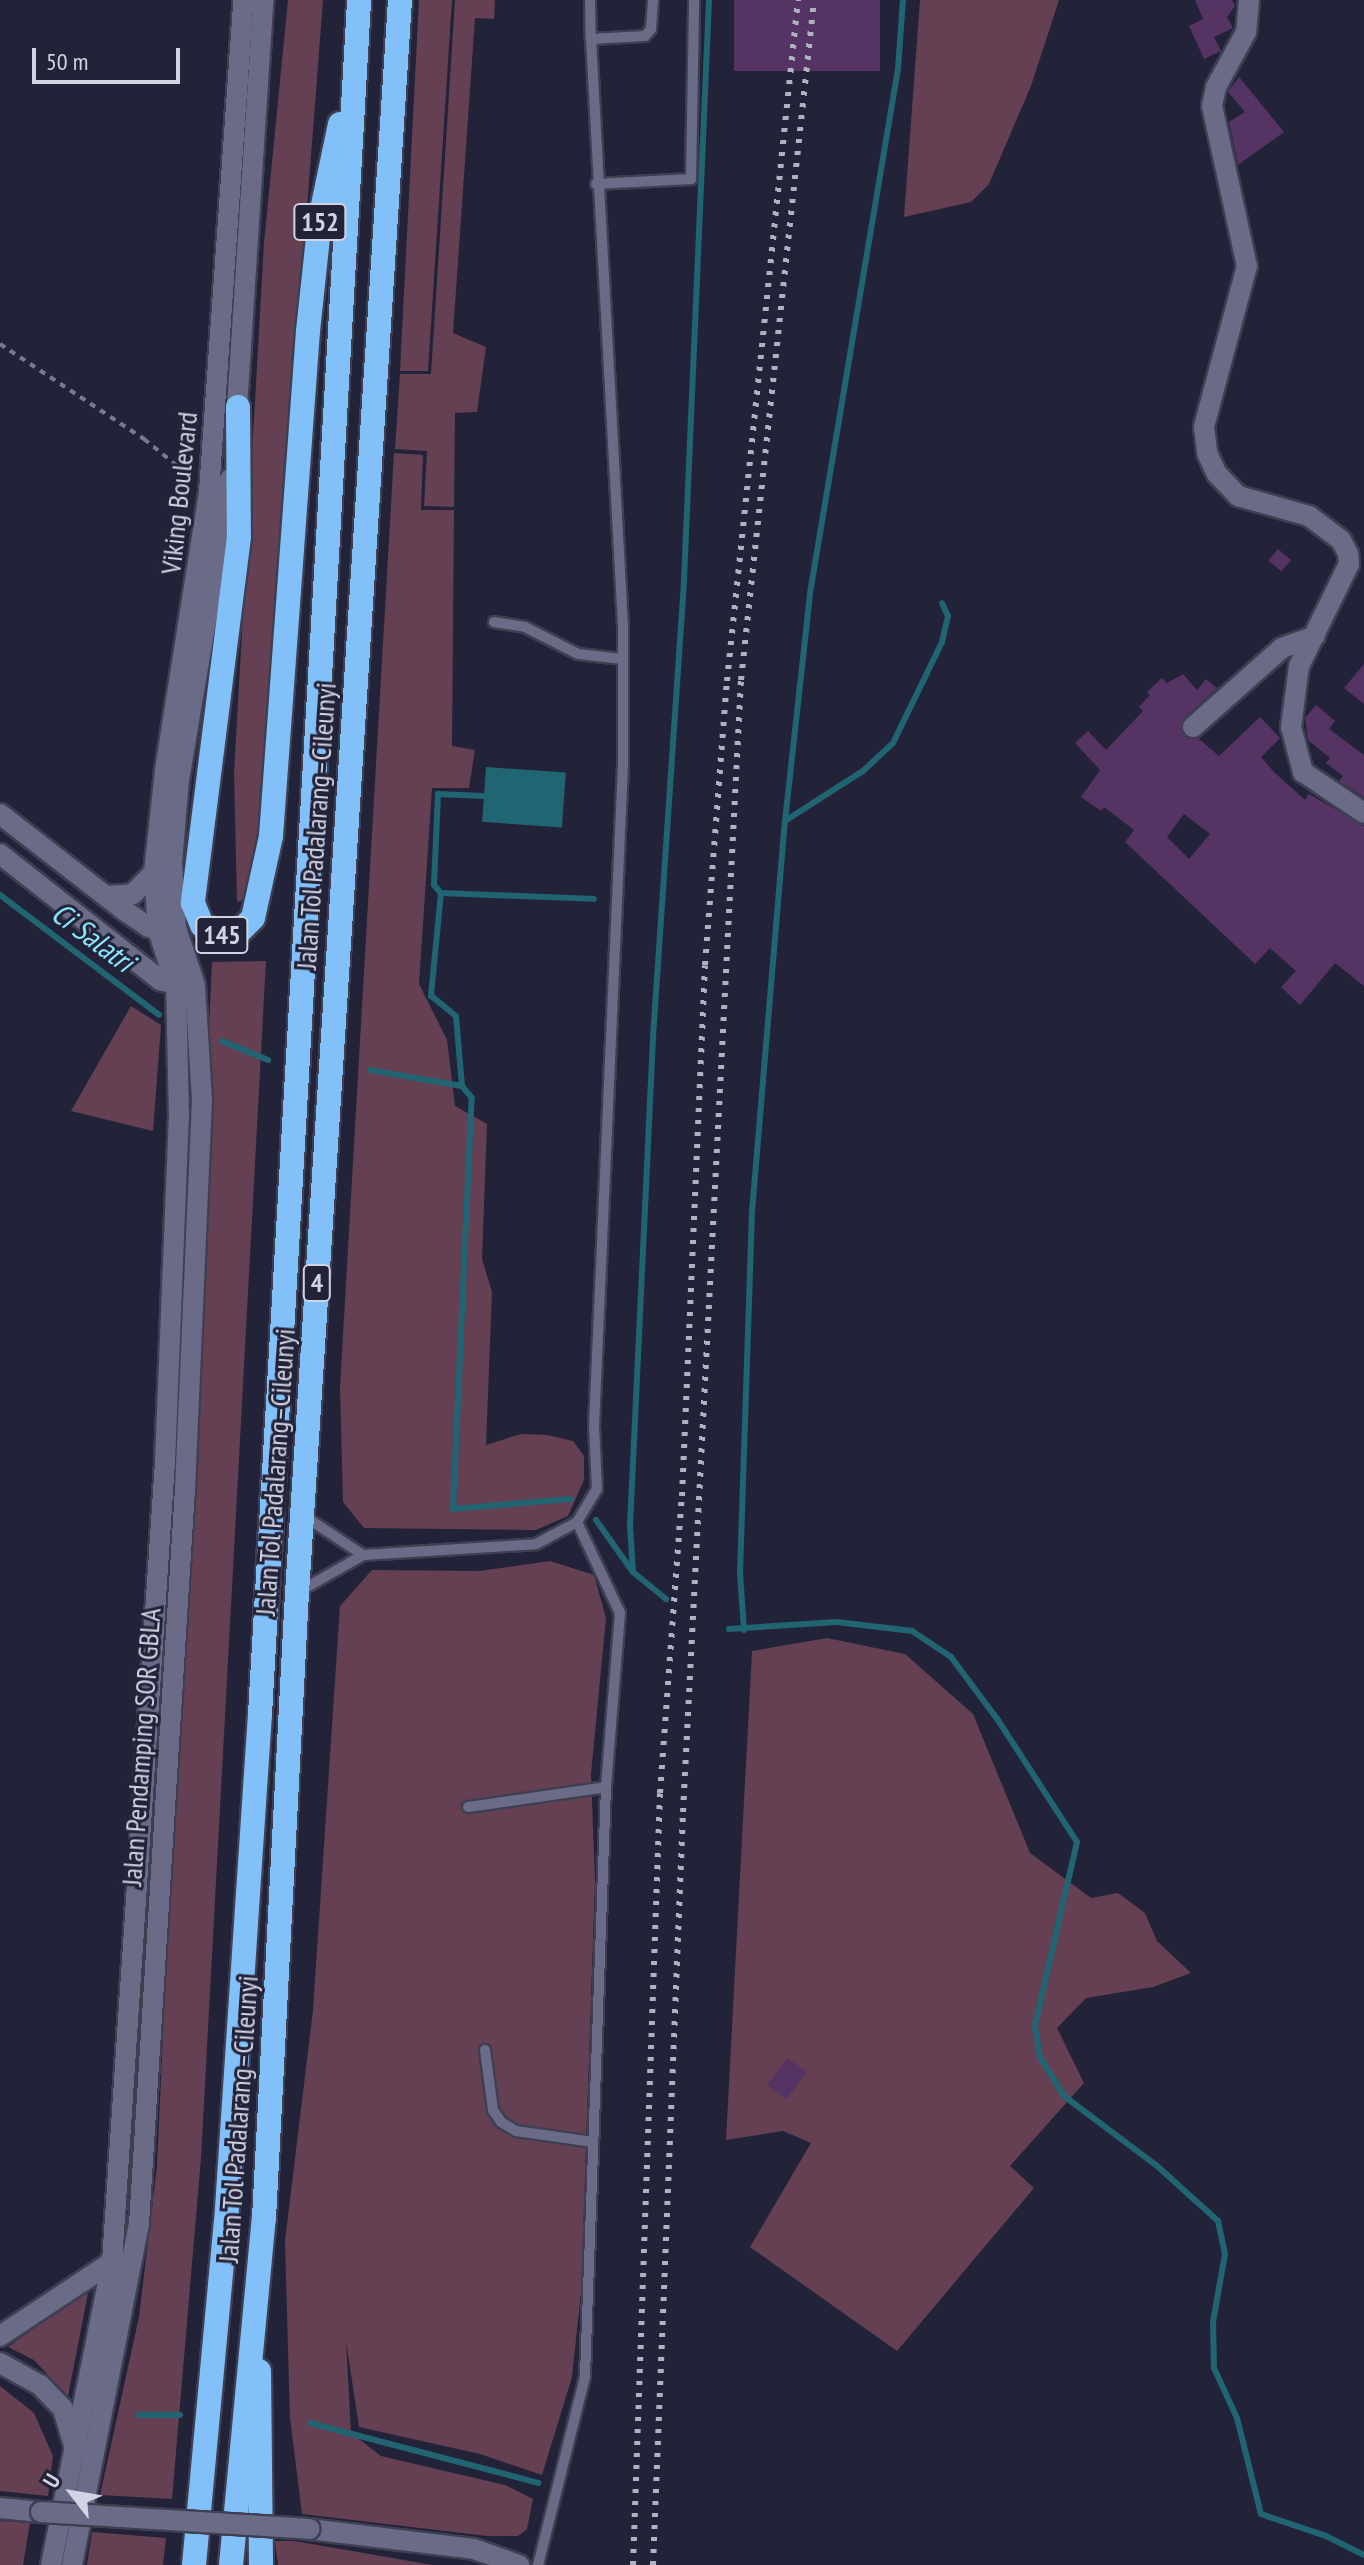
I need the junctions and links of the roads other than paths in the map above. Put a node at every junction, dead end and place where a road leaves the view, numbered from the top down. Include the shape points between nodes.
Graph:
1 (243, 0) edge
2 (263, 0) edge
3 (359, 0) edge
4 (400, 0) edge
5 (590, 0) edge
6 (653, 0) edge
7 (694, 0) edge
8 (1249, 0) edge
9 (357, 35) junction
10 (397, 38) junction
11 (591, 39) junction
12 (596, 184) junction
13 (238, 407) junction
14 (301, 412) joint
15 (494, 622) dead end
16 (1315, 636) junction
17 (623, 659) junction
18 (1193, 727) dead end
19 (1364, 813) edge
20 (0, 814) edge
21 (0, 854) edge
22 (154, 872) junction
23 (107, 896) junction
24 (167, 929) junction
25 (186, 986) junction
26 (302, 1515) junction
27 (577, 1522) junction
28 (363, 1555) junction
29 (297, 1593) junction
30 (606, 1787) junction
31 (468, 1807) dead end
32 (485, 2050) dead end
33 (593, 2142) junction
34 (112, 2262) junction
35 (135, 2265) junction
36 (0, 2336) edge
37 (251, 2342) junction
38 (0, 2363) edge
39 (76, 2452) junction
40 (0, 2508) edge
41 (51, 2565) edge
42 (72, 2565) edge
43 (194, 2565) edge
44 (231, 2565) edge
45 (261, 2565) edge
46 (519, 2565) edge
47 (538, 2565) edge

1 - 22 street, Viking Boulevard via 209,492
2 - 13 street, Viking Boulevard
3 - 9 highway, Jalan Tol Padalarang–Cileunyi / 4
4 - 10 highway, Jalan Tol Padalarang–Cileunyi / 4
5 - 11 lane
6 - 11 lane via 651,29 645,36
7 - 12 lane via 691,179
8 - 16 street via 1246,32 1216,87 1212,106 1247,266 1204,427 1217,474 1238,496 1309,516 1341,540 1349,564
9 - 10 highway
9 - 14 highway, 152 via 320,219
9 - 43 highway, Jalan Tol Padalarang–Cileunyi / 4 via 258,1746 226,2223
10 - 26 highway, Jalan Tol Padalarang–Cileunyi / 4
11 - 12 lane
12 - 17 lane via 606,284
13 - 14 highway, 145 via 239,537 193,903 202,925 222,935 240,931 253,918 271,836
13 - 24 street, Viking Boulevard via 178,792
15 - 17 lane via 525,627 578,654
16 - 18 street via 1282,648
16 - 19 street via 1294,685 1296,754 1312,781
17 - 27 lane via 594,1426 597,1489
20 - 23 street
21 - 25 street via 160,980
22 - 23 street via 133,894
22 - 24 street, Viking Boulevard
23 - 24 street
24 - 25 street, Viking Boulevard
25 - 34 street, Jalan Pendamping SOR GBLA via 165,1462
25 - 35 street, Jalan Pendamping SOR GBLA via 202,1100 185,1489
26 - 28 lane
26 - 29 highway, Jalan Tol Padalarang–Cileunyi / 4
27 - 28 lane via 536,1544
27 - 30 lane via 620,1613
28 - 29 lane
29 - 37 highway, Jalan Tol Padalarang–Cileunyi / 4 via 265,2202
30 - 31 lane
30 - 33 lane
32 - 33 lane via 493,2110 501,2122 516,2131
33 - 47 lane via 585,2376
34 - 35 street
34 - 36 street
34 - 39 street, Jalan Pendamping SOR GBLA
35 - 42 street, Jalan Pendamping SOR GBLA
37 - 44 highway, Jalan Tol Padalarang–Cileunyi / 4
37 - 45 highway via 263,2409
38 - 39 street via 40,2385 63,2409
39 - 41 street, Jalan Pendamping SOR GBLA
40 - 46 street, bridge via 309,2529 474,2549

